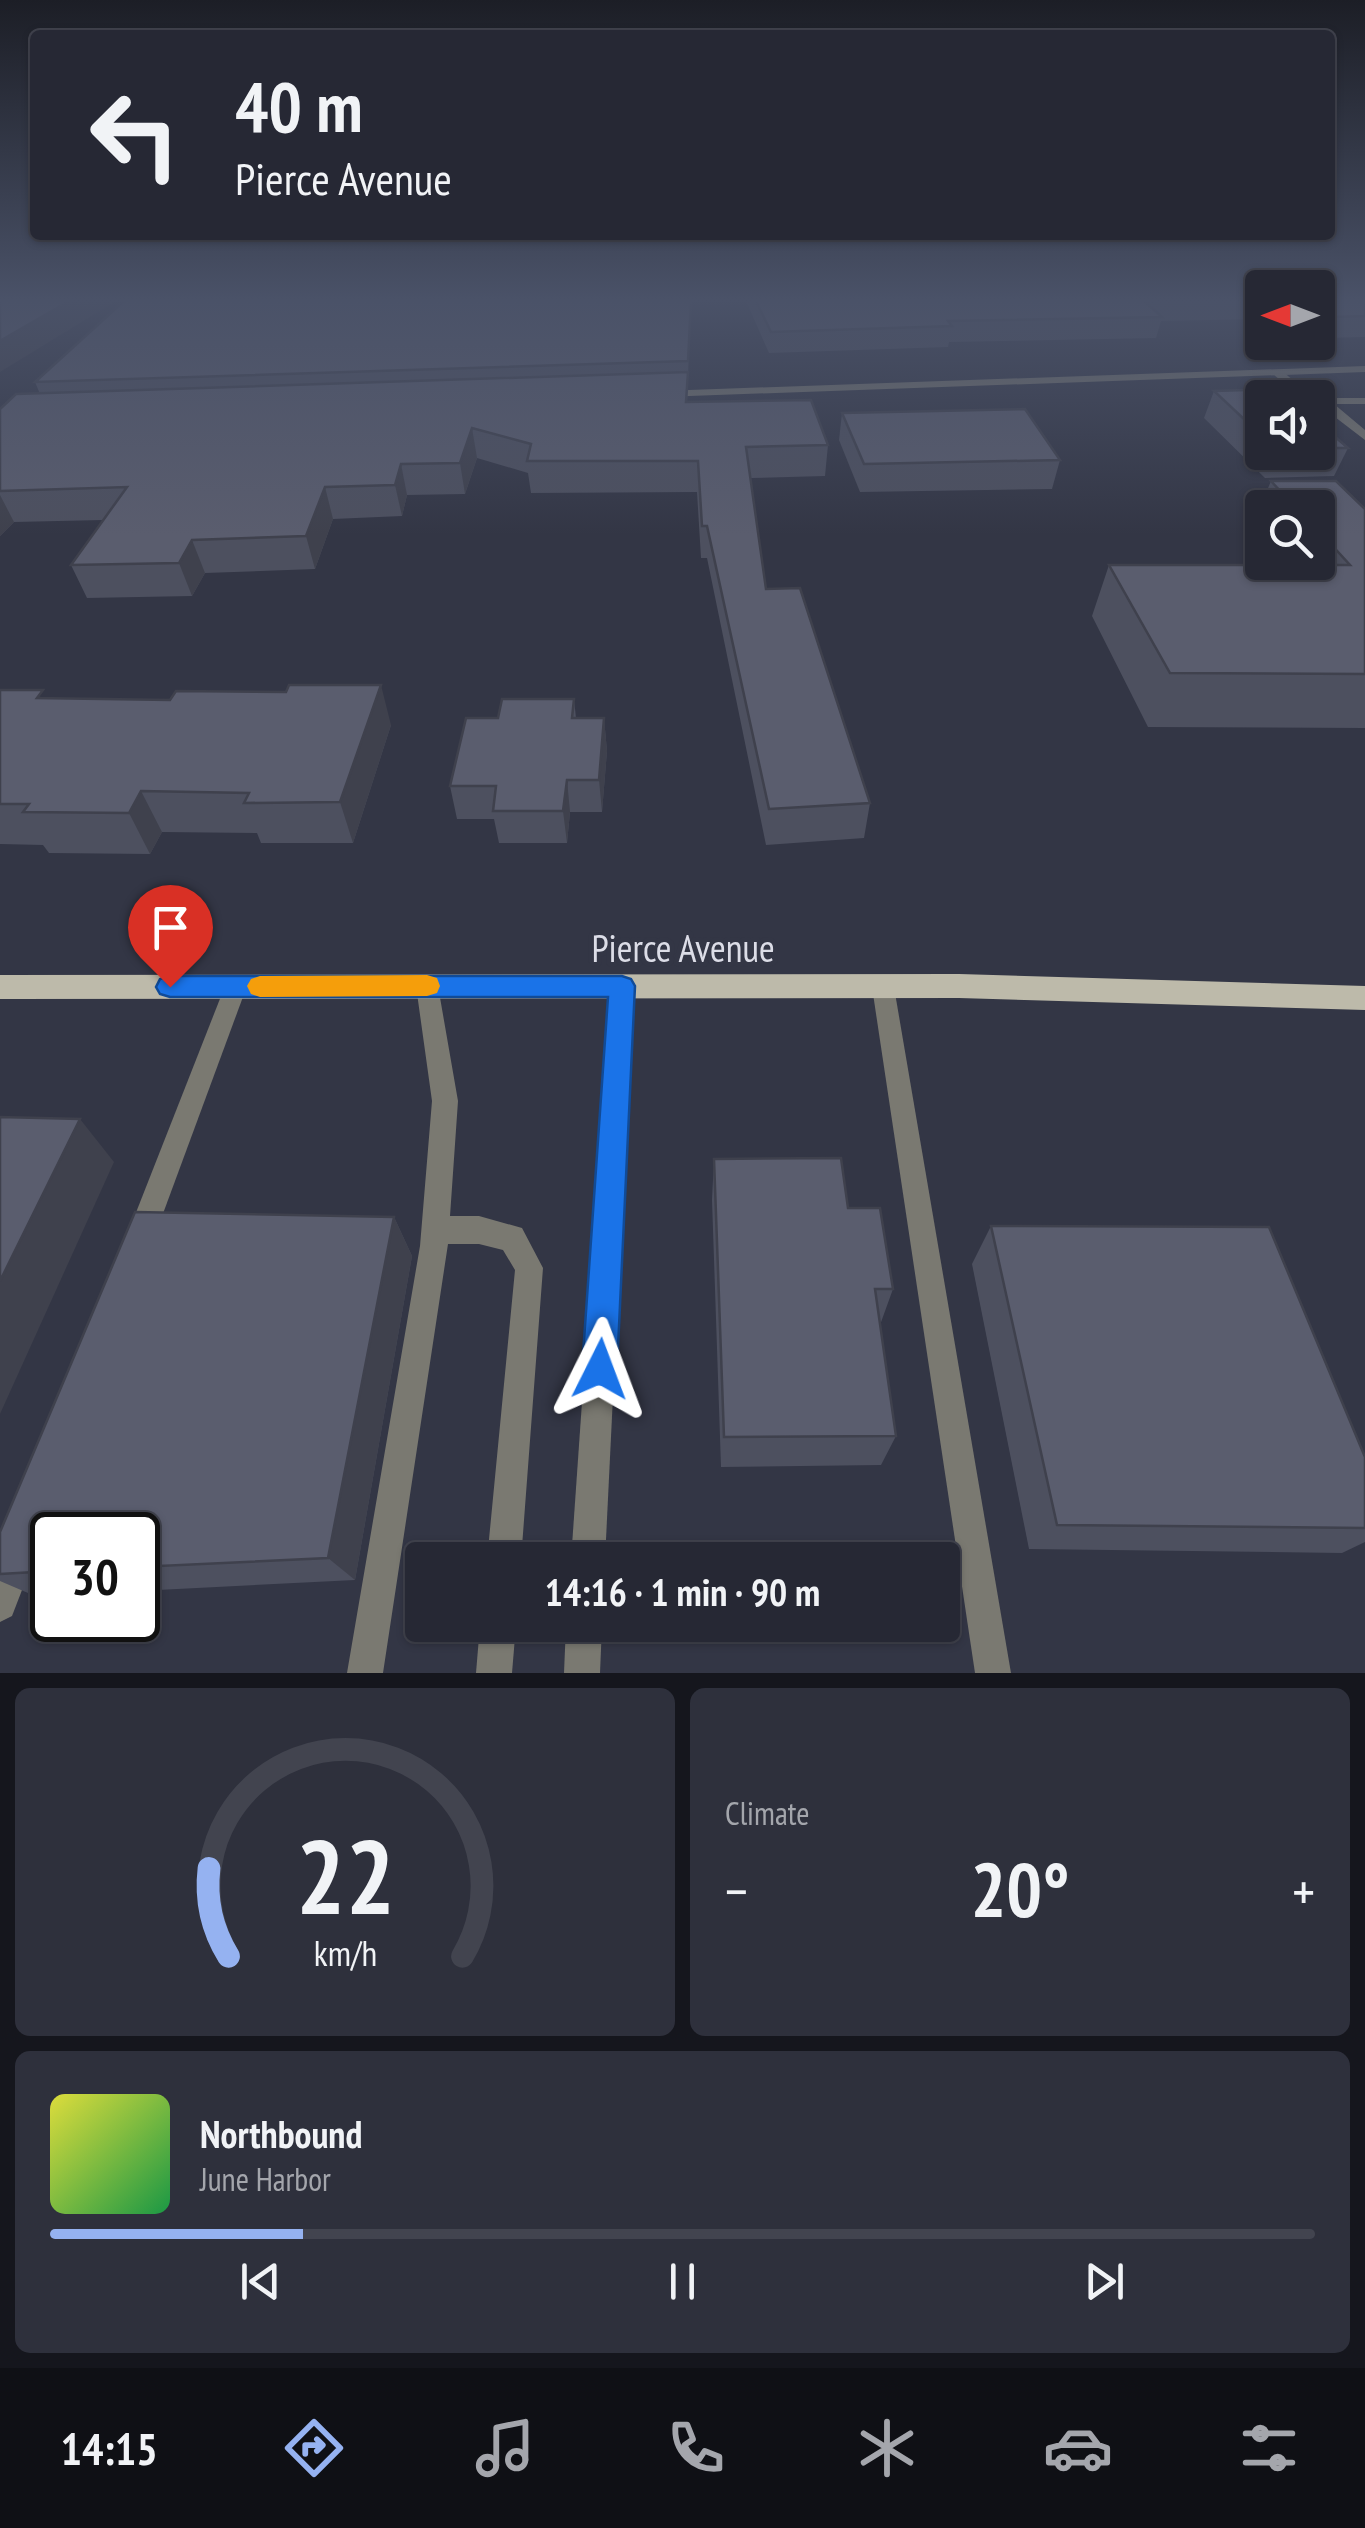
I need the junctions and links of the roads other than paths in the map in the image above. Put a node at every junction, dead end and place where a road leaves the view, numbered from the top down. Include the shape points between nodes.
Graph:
1 (1072, 379) edge
2 (638, 394) edge
3 (1335, 401) edge
4 (1365, 401) edge
5 (1335, 412) edge
6 (1365, 436) edge
7 (236, 986) junction
8 (428, 986) junction
9 (622, 986) junction
10 (0, 987) edge
11 (883, 987) junction
12 (1365, 998) edge
13 (436, 1230) junction
14 (132, 1259) edge
15 (28, 1532) edge
16 (505, 1542) edge
17 (589, 1542) edge
18 (0, 1604) edge
19 (497, 1642) edge
20 (583, 1642) edge
21 (364, 1673) edge
22 (494, 1673) edge
23 (582, 1673) edge
24 (993, 1673) edge

1 - 2 street
3 - 4 street
5 - 6 street
7 - 8 main road, Pierce Avenue
7 - 10 main road, Pierce Avenue
7 - 14 street
8 - 9 main road, Pierce Avenue
8 - 13 street via 445,1101
9 - 11 main road, Pierce Avenue
9 - 17 street
11 - 12 main road, Pierce Avenue
11 - 24 street
13 - 16 street via 512,1238 528,1268
13 - 21 street
15 - 18 street
19 - 22 street
20 - 23 street

